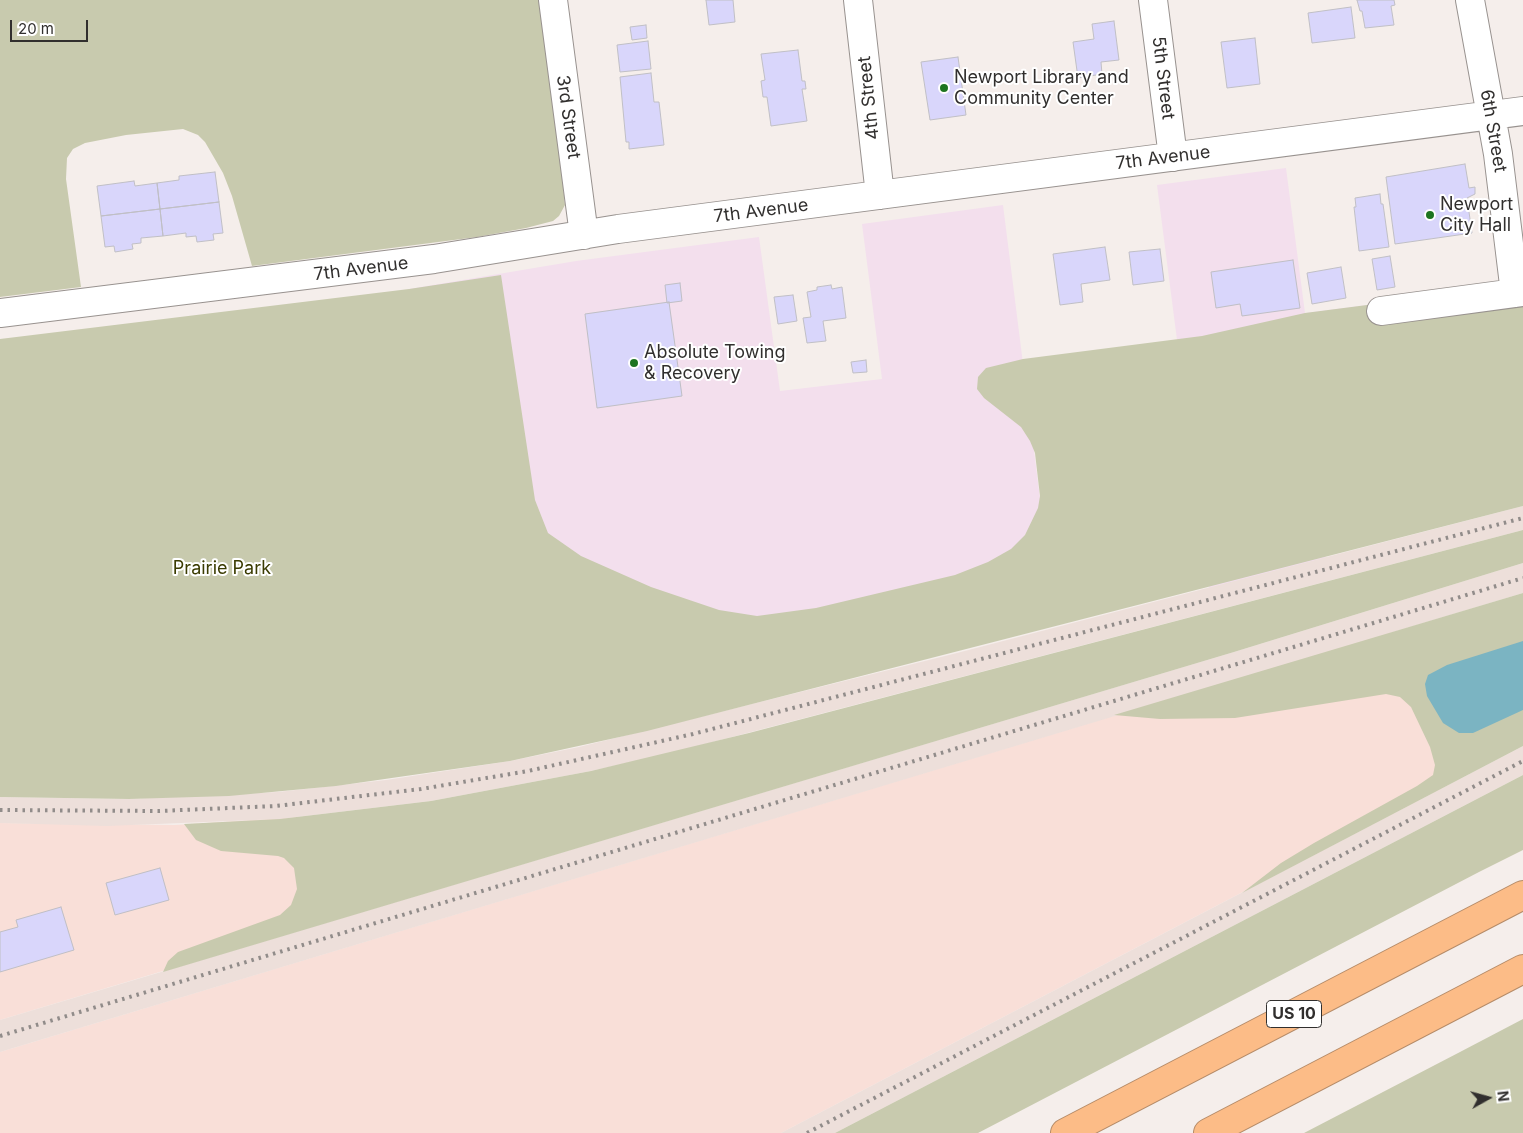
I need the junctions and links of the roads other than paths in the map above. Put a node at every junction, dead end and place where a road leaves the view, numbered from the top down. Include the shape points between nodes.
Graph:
1 (553, 0) edge
2 (858, 0) edge
3 (1153, 0) edge
4 (1470, 0) edge
5 (1523, 111) edge
6 (1491, 115) junction
7 (1173, 157) junction
8 (880, 195) junction
9 (584, 235) junction
10 (1519, 292) edge
11 (1382, 311) dead end
12 (0, 312) edge
13 (1523, 895) edge
14 (1523, 969) edge
15 (1065, 1133) edge
16 (1208, 1133) edge

1 - 9 street, 3rd Street
2 - 8 street, 4th Street
3 - 7 street, 5th Street
4 - 6 street, 6th Street
5 - 6 street, 7th Avenue
6 - 7 street, 7th Avenue
6 - 10 street, 6th Street
7 - 8 street, 7th Avenue
8 - 9 street, 7th Avenue
9 - 12 street, 7th Avenue via 434,260
10 - 11 street
13 - 15 highway, US 10
14 - 16 highway

